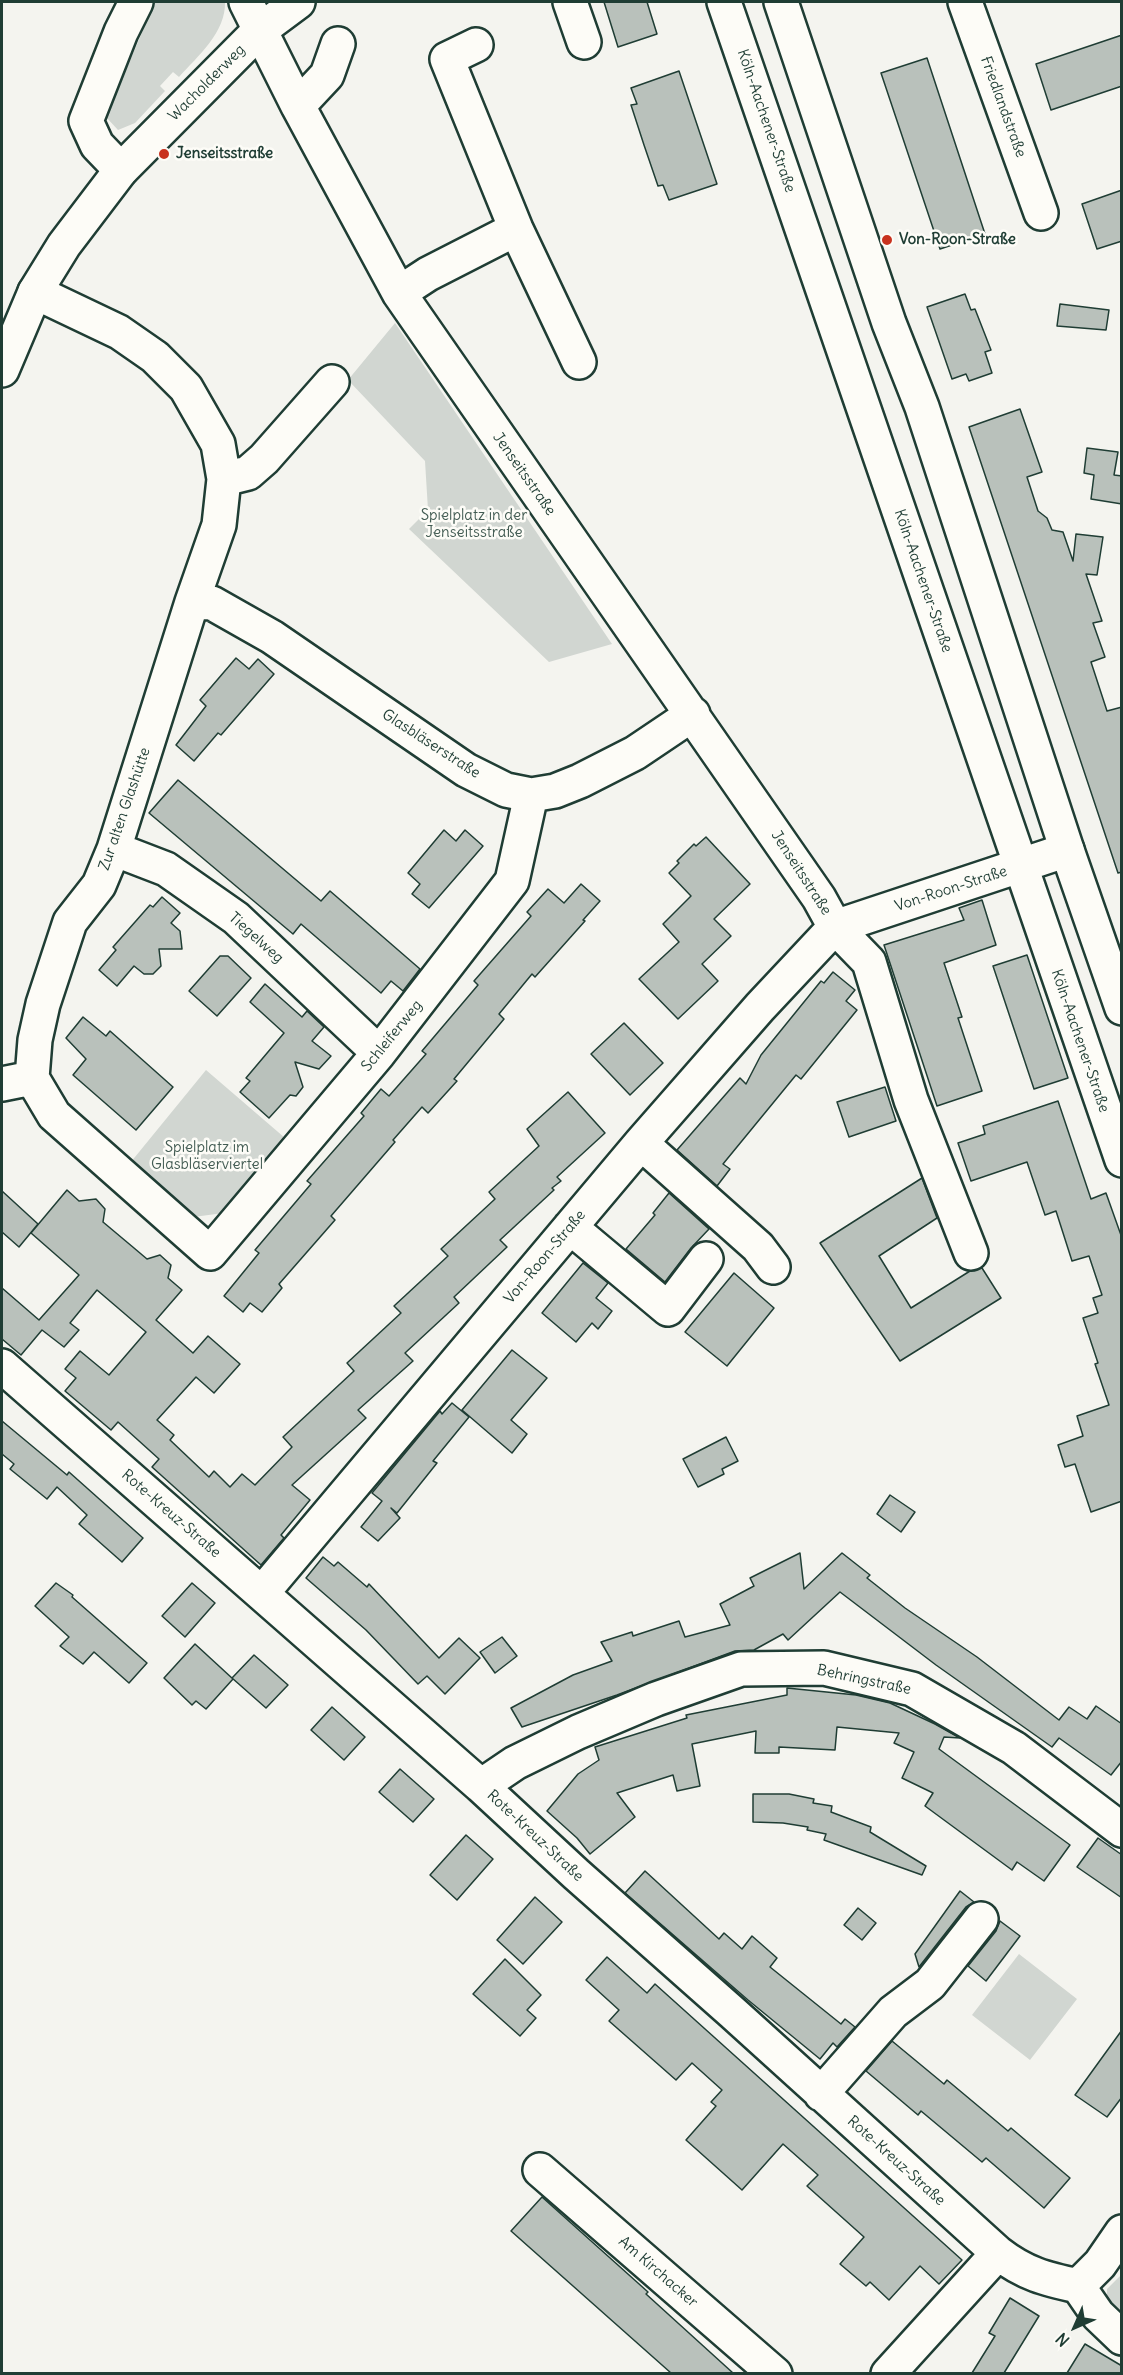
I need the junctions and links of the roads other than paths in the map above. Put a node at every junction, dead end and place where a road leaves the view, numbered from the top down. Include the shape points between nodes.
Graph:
1 (136, 2) edge
2 (246, 2) edge
3 (298, 2) edge
4 (570, 2) edge
5 (724, 2) edge
6 (781, 2) edge
7 (965, 2) edge
8 (259, 31) junction
9 (584, 42) dead end
10 (338, 44) dead end
11 (476, 45) dead end
12 (298, 106) junction
13 (121, 170) junction
14 (1041, 213) dead end
15 (516, 229) junction
16 (35, 292) junction
17 (399, 293) junction
18 (579, 362) dead end
19 (2, 370) edge
20 (332, 382) dead end
21 (224, 479) junction
22 (202, 602) junction
23 (693, 714) junction
24 (531, 795) junction
25 (114, 849) junction
26 (1067, 850) junction
27 (1020, 866) junction
28 (836, 927) junction
29 (1122, 1008) edge
30 (379, 1053) junction
31 (17, 1081) edge
32 (641, 1143) junction
33 (1122, 1160) edge
34 (570, 1227) junction
35 (210, 1253) joint
36 (972, 1253) dead end
37 (706, 1259) dead end
38 (773, 1267) dead end
39 (2, 1366) edge
40 (262, 1593) junction
41 (481, 1786) junction
42 (1122, 1830) edge
43 (981, 1919) dead end
44 (821, 2094) junction
45 (540, 2170) dead end
46 (1122, 2232) edge
47 (998, 2253) junction
48 (1078, 2286) junction
49 (1122, 2338) edge
50 (775, 2373) edge
51 (888, 2373) edge

1 - 13 street via 86,121 98,145
2 - 8 street, Jenseitsstraße
3 - 8 street, Wacholderweg
4 - 9 street
5 - 27 street, Köln-Aachener-Straße
6 - 26 street via 889,323 926,418
7 - 14 street, Friedlandstraße
8 - 12 street, Jenseitsstraße
8 - 13 street, Wacholderweg
10 - 12 street via 327,75
11 - 15 street via 447,59
12 - 17 street, Jenseitsstraße
13 - 16 street, Wacholderweg via 64,245
15 - 17 street
15 - 18 street
16 - 19 street, Wacholderweg
16 - 21 street, Zur alten Glashütte via 119,332 155,357 186,388 218,444
17 - 23 street, Jenseitsstraße
20 - 21 street via 264,459 248,473
21 - 22 street, Zur alten Glashütte via 219,525
22 - 24 street, Glasbläserstraße via 272,637 466,770 506,790
22 - 25 street, Zur alten Glashütte
23 - 24 street, Glasbläserstraße via 635,753 580,782
23 - 28 street, Jenseitsstraße
24 - 30 street, Schleiferweg via 512,881
25 - 30 street, Tiegelweg via 166,869 236,918
25 - 31 street, Zur alten Glashütte via 99,885 70,922 34,1040
26 - 27 street, Von-Roon-Straße
26 - 29 street
27 - 28 street, Von-Roon-Straße
27 - 33 street, Köln-Aachener-Straße
28 - 32 street, Von-Roon-Straße
28 - 36 street via 869,962 911,1100
30 - 35 street, Schleiferweg
31 - 35 street, Zur alten Glashütte
32 - 34 street, Von-Roon-Straße
32 - 38 street via 758,1246
34 - 37 street via 668,1309
34 - 40 street, Von-Roon-Straße
39 - 40 street, Rote-Kreuz-Straße
40 - 41 street, Rote-Kreuz-Straße
41 - 42 street, Behringstraße via 515,1763 656,1698 741,1669 824,1668 912,1689 1014,1748
41 - 44 street, Rote-Kreuz-Straße
43 - 44 street via 930,1984 893,2012
44 - 47 street, Rote-Kreuz-Straße
45 - 50 street, Am Kirchacker
46 - 48 street via 1100,2264
47 - 48 street, Rote-Kreuz-Straße via 1036,2276
47 - 51 street
48 - 49 street via 1098,2315

